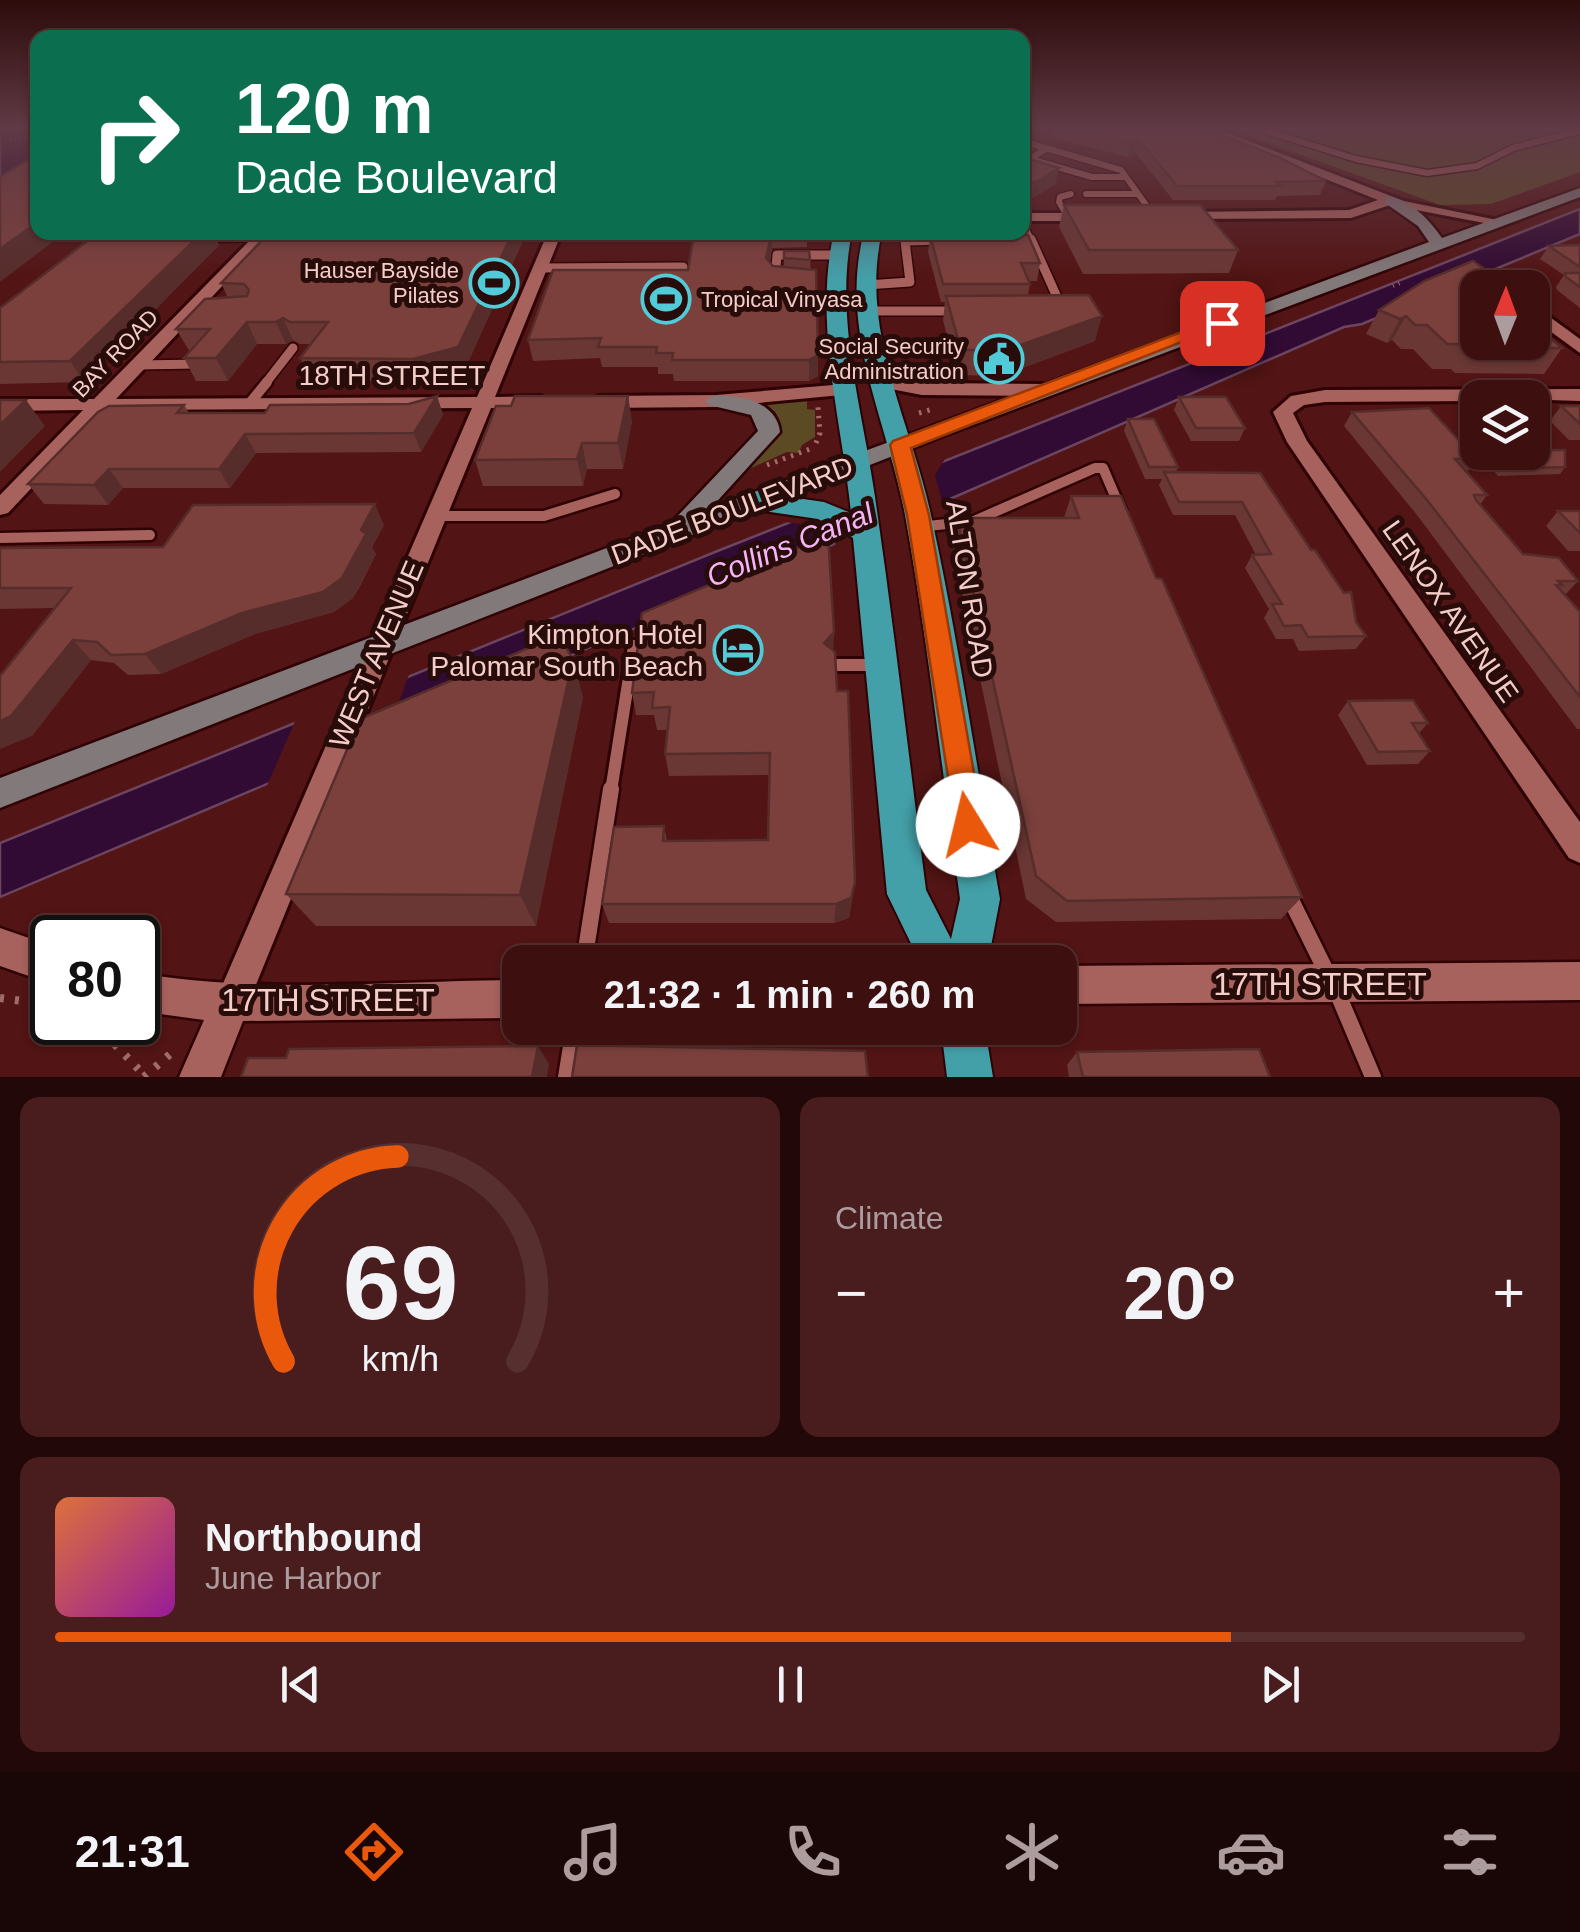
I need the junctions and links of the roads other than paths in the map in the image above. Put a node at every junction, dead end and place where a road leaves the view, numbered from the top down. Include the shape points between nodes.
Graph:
1 (1127, 178) edge
2 (1334, 178) edge
3 (1580, 192) edge
4 (1070, 194) dead end
5 (1086, 194) dead end
6 (1138, 194) junction
7 (1390, 200) junction
8 (1102, 216) edge
9 (1136, 216) edge
10 (1154, 216) junction
11 (1068, 217) junction
12 (1030, 219) edge
13 (1500, 222) junction
14 (1030, 236) edge
15 (258, 240) edge
16 (552, 240) edge
17 (840, 240) edge
18 (870, 240) edge
19 (947, 240) edge
20 (1438, 244) junction
21 (835, 255) junction
22 (682, 267) edge
23 (540, 268) junction
24 (782, 281) edge
25 (864, 285) junction
26 (970, 310) edge
27 (1041, 310) edge
28 (868, 311) junction
29 (188, 314) junction
30 (207, 314) edge
31 (1552, 325) edge
32 (293, 348) dead end
33 (1559, 348) edge
34 (1580, 348) edge
35 (138, 364) junction
36 (199, 364) edge
37 (881, 382) junction
38 (844, 390) junction
39 (1043, 390) junction
40 (1580, 395) edge
41 (716, 401) junction
42 (482, 402) junction
43 (249, 404) junction
44 (0, 405) edge
45 (100, 405) junction
46 (900, 445) junction
47 (856, 462) junction
48 (615, 494) dead end
49 (756, 501) junction
50 (0, 508) edge
51 (434, 516) junction
52 (918, 521) junction
53 (1126, 522) edge
54 (675, 532) junction
55 (150, 535) dead end
56 (867, 535) junction
57 (0, 538) edge
58 (378, 646) junction
59 (634, 646) edge
60 (833, 665) edge
61 (881, 665) junction
62 (0, 793) edge
63 (1580, 848) edge
64 (1280, 876) edge
65 (587, 945) edge
66 (932, 945) edge
67 (971, 945) edge
68 (0, 947) edge
69 (30, 957) edge
70 (1580, 982) edge
71 (1333, 984) junction
72 (1077, 985) edge
73 (160, 996) edge
74 (502, 999) edge
75 (232, 1002) junction
76 (571, 1045) edge
77 (966, 1045) edge
78 (200, 1077) edge
79 (566, 1077) edge
80 (970, 1077) edge
81 (1373, 1077) edge

1 - 6 lane
2 - 7 street
3 - 13 main road, DADE BOULEVARD
4 - 11 lane via 1058,202
5 - 6 lane
6 - 10 lane
7 - 10 street via 1351,214
7 - 13 street
7 - 20 main road via 1424,223
8 - 11 street
9 - 10 street
11 - 12 street
13 - 20 main road, DADE BOULEVARD
14 - 27 lane via 1058,296 1054,306
15 - 29 street, BAY ROAD
16 - 23 street, WEST AVENUE
17 - 21 highway
18 - 25 highway, ALTON ROAD
19 - 25 lane via 905,241 910,282
20 - 39 main road, DADE BOULEVARD
21 - 24 lane via 778,256 775,278
21 - 38 highway via 828,281
22 - 23 lane
23 - 42 street, WEST AVENUE
25 - 28 highway, ALTON ROAD
26 - 28 lane
28 - 37 highway, ALTON ROAD
29 - 30 lane
29 - 35 street, BAY ROAD
31 - 34 street
32 - 43 lane
33 - 34 lane
35 - 36 lane
35 - 45 street, BAY ROAD
37 - 39 street
37 - 46 highway, ALTON ROAD
38 - 41 street, 18TH STREET
38 - 47 highway
39 - 46 main road, DADE BOULEVARD
40 - 63 street, LENOX AVENUE via 1325,396 1282,412
41 - 42 street, 18TH STREET
41 - 54 main road via 761,411 769,432
42 - 43 street, 18TH STREET
42 - 51 street, WEST AVENUE
43 - 45 street, 18TH STREET
44 - 45 street, 18TH STREET
45 - 50 street, BAY ROAD
46 - 47 main road, DADE BOULEVARD
46 - 52 highway, ALTON ROAD
47 - 49 main road, DADE BOULEVARD
47 - 56 highway
48 - 51 lane via 544,516
49 - 54 main road, DADE BOULEVARD
49 - 56 highway via 809,507
51 - 58 street, WEST AVENUE
52 - 53 lane via 974,522 1102,468
52 - 67 highway, ALTON ROAD via 980,899
54 - 58 main road, DADE BOULEVARD
55 - 57 lane
56 - 61 highway
58 - 62 main road, DADE BOULEVARD
58 - 75 street, WEST AVENUE
59 - 65 lane
60 - 61 lane
61 - 66 highway via 906,894
64 - 71 lane
68 - 69 street
70 - 71 street, 17TH STREET
71 - 72 street, 17TH STREET
71 - 81 lane
73 - 75 street, 17TH STREET
74 - 75 street, 17TH STREET
75 - 78 street, WEST AVENUE
76 - 79 lane
77 - 80 highway

